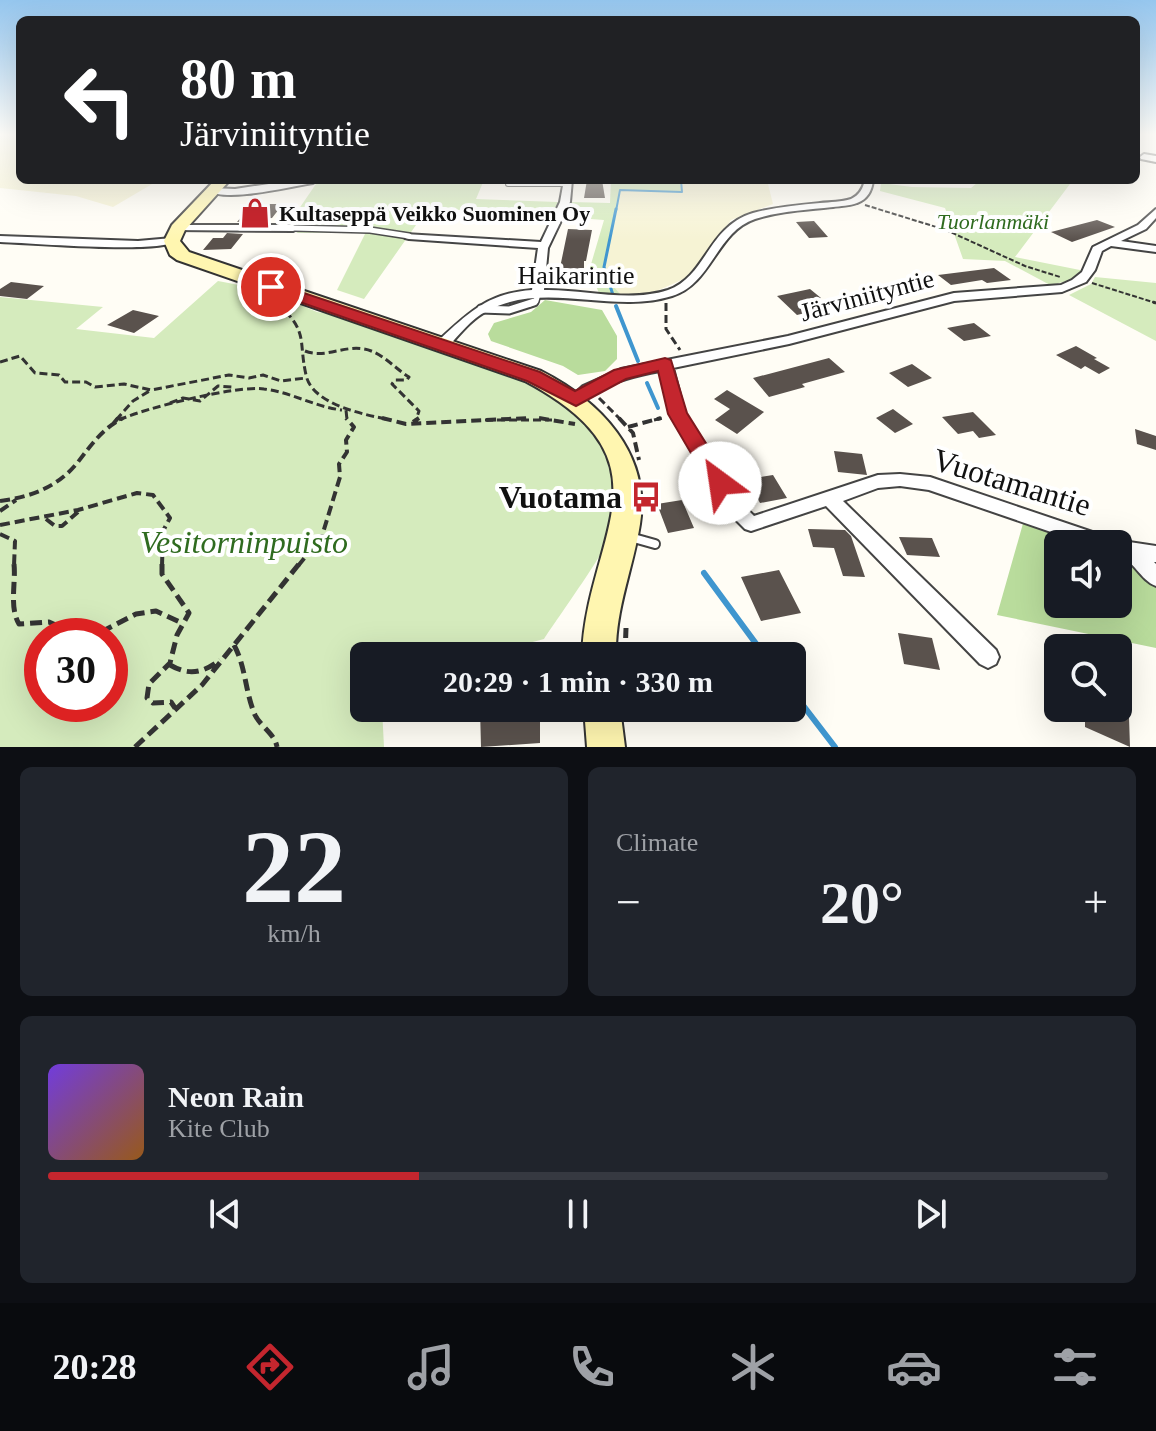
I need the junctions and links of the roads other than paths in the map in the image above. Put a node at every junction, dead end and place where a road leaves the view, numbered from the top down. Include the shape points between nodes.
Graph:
1 (287, 184) edge
2 (568, 184) edge
3 (868, 184) edge
4 (218, 186) edge
5 (1156, 212) edge
6 (293, 228) joint
7 (175, 234) junction
8 (409, 236) joint
9 (0, 239) edge
10 (1110, 243) junction
11 (544, 245) junction
12 (1156, 249) edge
13 (538, 294) junction
14 (442, 345) junction
15 (665, 364) junction
16 (582, 394) junction
17 (830, 499) junction
18 (1067, 530) edge
19 (623, 535) junction
20 (655, 544) dead end
21 (1132, 550) edge
22 (1156, 554) edge
23 (1132, 555) edge
24 (1156, 577) edge
25 (601, 642) edge
26 (988, 657) dead end
27 (603, 722) edge
28 (606, 747) edge

1 - 4 street via 235,192
2 - 11 street via 565,202
3 - 13 street, Haikarintie via 855,201 756,214 738,222 697,277 670,293 643,300
4 - 7 street
5 - 10 street via 1142,227
6 - 7 street
6 - 8 lane
7 - 9 street via 138,244
7 - 14 street via 176,251 183,256 269,292
8 - 11 street
10 - 12 street
10 - 15 street, Järviniityntie via 1097,249 1082,281 1062,288 954,297 789,340
11 - 13 street
13 - 14 street, Haikarintie via 481,309
14 - 16 street
15 - 16 street, Järviniityntie via 621,374
15 - 17 street, Vuotamantie via 678,414 734,507 751,524
16 - 19 street via 617,429 630,495
17 - 18 street, Vuotamantie via 900,480 930,484
17 - 26 street
19 - 20 lane
19 - 25 street via 606,593
21 - 22 street
23 - 24 street
27 - 28 street

